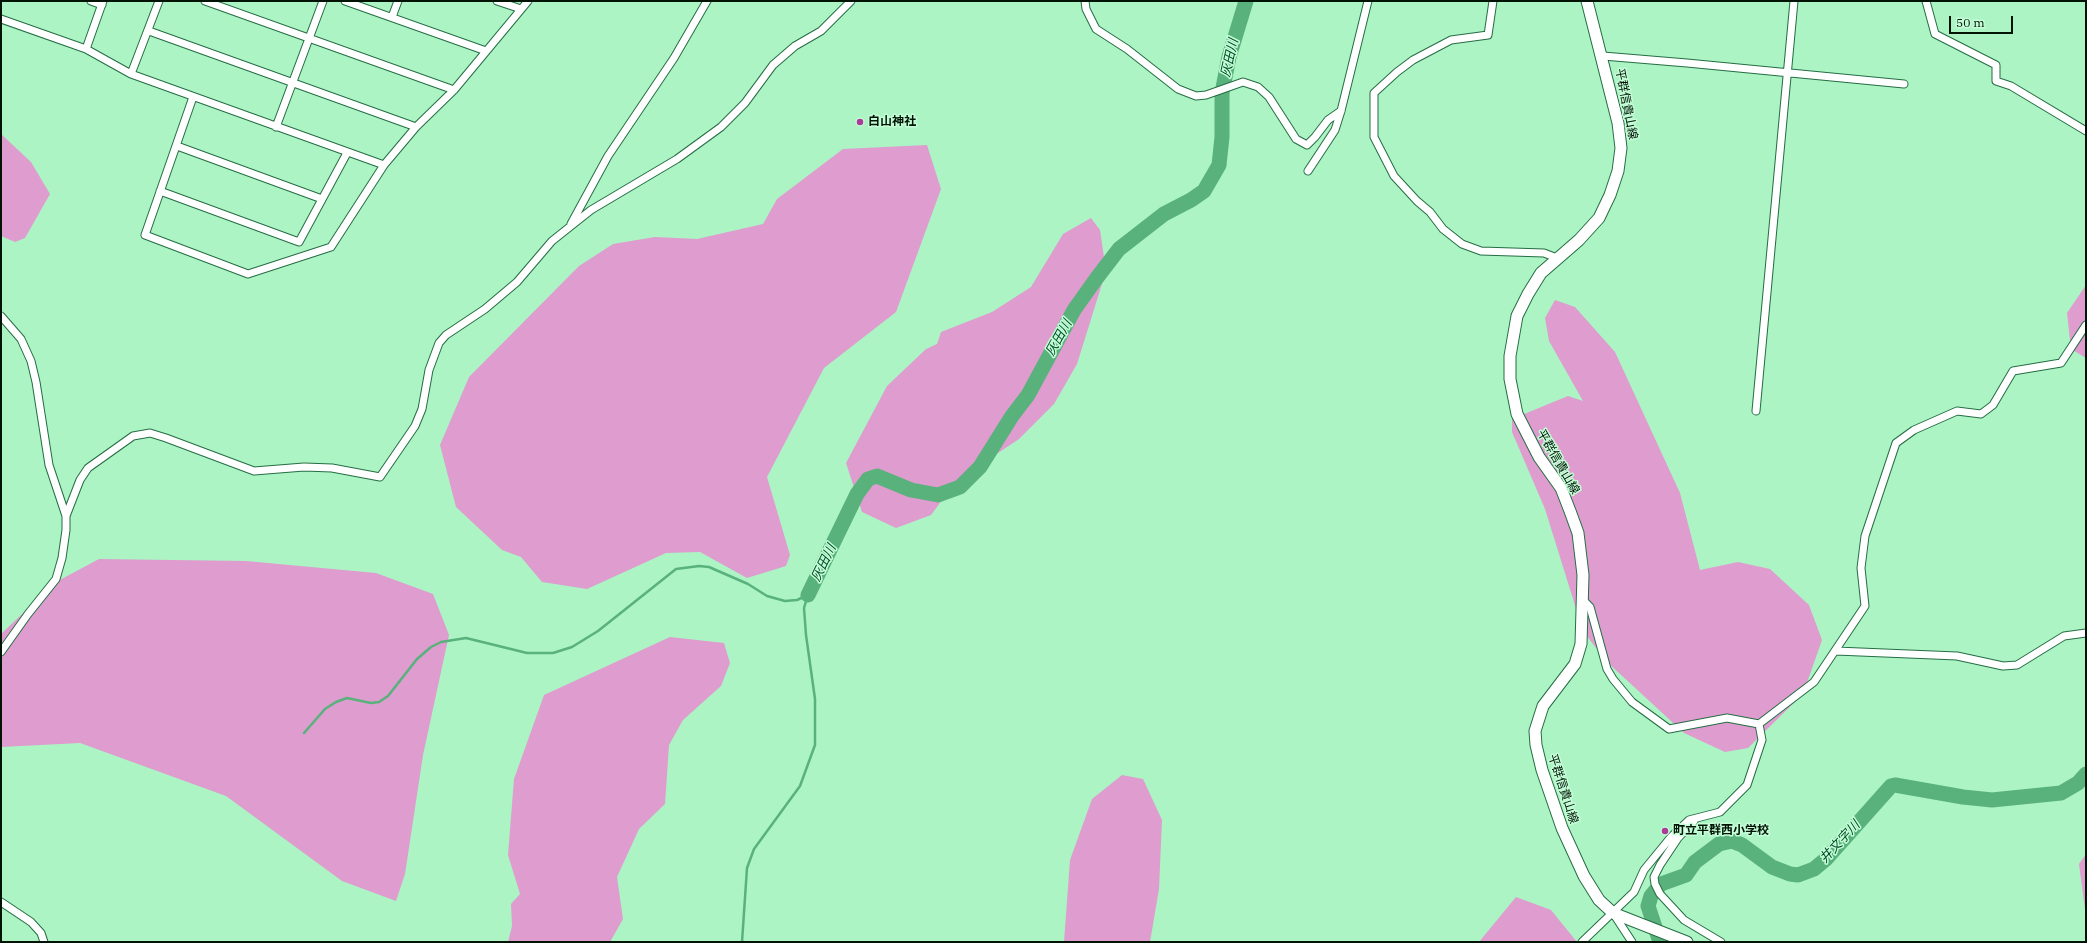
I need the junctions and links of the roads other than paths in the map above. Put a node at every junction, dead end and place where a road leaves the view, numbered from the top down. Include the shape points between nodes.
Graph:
1 (91, 1) edge
2 (159, 1) edge
3 (205, 1) edge
4 (323, 1) edge
5 (345, 1) edge
6 (398, 1) edge
7 (497, 1) edge
8 (528, 1) edge
9 (707, 1) edge
10 (850, 1) edge
11 (1085, 1) edge
12 (1368, 1) edge
13 (1493, 1) edge
14 (1587, 1) edge
15 (1794, 1) edge
16 (1926, 1) edge
17 (102, 3) edge
18 (521, 9) junction
19 (392, 17) junction
20 (1, 19) edge
21 (149, 32) junction
22 (309, 38) junction
23 (86, 49) junction
24 (486, 51) junction
25 (1603, 56) junction
26 (1789, 73) junction
27 (131, 74) junction
28 (292, 82) junction
29 (1904, 84) dead end
30 (454, 90) junction
31 (193, 97) junction
32 (1341, 111) junction
33 (276, 127) junction
34 (416, 127) junction
35 (2086, 132) edge
36 (177, 146) junction
37 (347, 153) junction
38 (384, 165) junction
39 (1308, 171) dead end
40 (160, 191) junction
41 (322, 199) junction
42 (570, 228) junction
43 (1557, 258) junction
44 (1, 316) edge
45 (2086, 325) edge
46 (1756, 411) dead end
47 (66, 516) junction
48 (1583, 600) junction
49 (2086, 633) edge
50 (1836, 651) junction
51 (1, 652) edge
52 (1759, 724) junction
53 (1697, 818) junction
54 (1, 902) edge
55 (1613, 913) junction
56 (44, 942) edge
57 (1582, 942) edge
58 (1632, 942) edge
59 (1687, 942) edge
60 (1721, 942) edge

1 - 17 street
2 - 21 street
3 - 22 street
4 - 22 street
5 - 19 street
6 - 19 street
7 - 18 street
8 - 18 street
9 - 42 street via 674,58 608,156
10 - 42 street via 821,31 795,46 773,65 746,103 721,127 677,160 591,210
11 - 32 street via 1096,29 1128,49 1178,89 1196,96 1243,82 1258,87 1269,97 1296,139 1307,145 1328,120
12 - 32 street
13 - 43 street via 1488,35 1451,40 1414,60 1374,93 1374,137 1394,176 1443,229 1462,244 1481,251 1544,253
14 - 25 main road, 平群信貴山線
15 - 26 street
16 - 35 street via 1935,34 1996,65 1996,81 2011,86
17 - 23 street
18 - 24 street
19 - 24 street
20 - 23 street
21 - 27 street
21 - 28 street
22 - 28 street
22 - 30 street
23 - 27 street
24 - 30 street
25 - 26 street
25 - 43 main road, 平群信貴山線 via 1618,123 1621,148 1618,171 1599,218 1579,240
26 - 29 street
26 - 46 street
27 - 31 street
28 - 33 street
28 - 34 street
30 - 34 street
31 - 33 street
31 - 36 street
32 - 39 street via 1334,130
33 - 37 street
34 - 38 street
36 - 40 street
36 - 41 street
37 - 38 street
37 - 41 street
38 - 40 street via 331,247 248,274 145,235
40 - 41 street via 299,242
42 - 47 street via 552,241 517,282 439,342 429,370 422,409 415,426 380,477 332,468 304,467 254,471 166,438 150,434 133,436 88,468 80,480
43 - 48 main road, 平群信貴山線 via 1541,273 1517,316 1510,356 1510,379 1517,414 1539,457 1561,488 1578,533
44 - 47 street via 21,339 31,361 49,465
45 - 50 street via 2061,363 2014,371 1993,405 1981,414 1957,411 1914,430 1896,443 1865,536 1861,568 1865,606
47 - 51 street via 62,558 56,578
48 - 52 street via 1590,607 1608,669 1632,702 1669,728 1727,718
48 - 55 main road, 平群信貴山線 via 1581,644 1575,664 1543,706 1535,731 1536,745 1562,828 1584,876 1599,900
49 - 50 street via 2060,638 2017,665 2003,666 1957,656
50 - 52 street via 1814,682
52 - 53 street via 1762,740 1747,785 1720,812
53 - 55 street via 1689,820 1671,837 1644,870 1634,892
53 - 60 street via 1678,838 1660,865 1654,877 1655,884 1660,894 1684,920
54 - 56 street via 31,922 41,933
55 - 57 street
55 - 58 street
55 - 59 main road, 平群信貴山線

